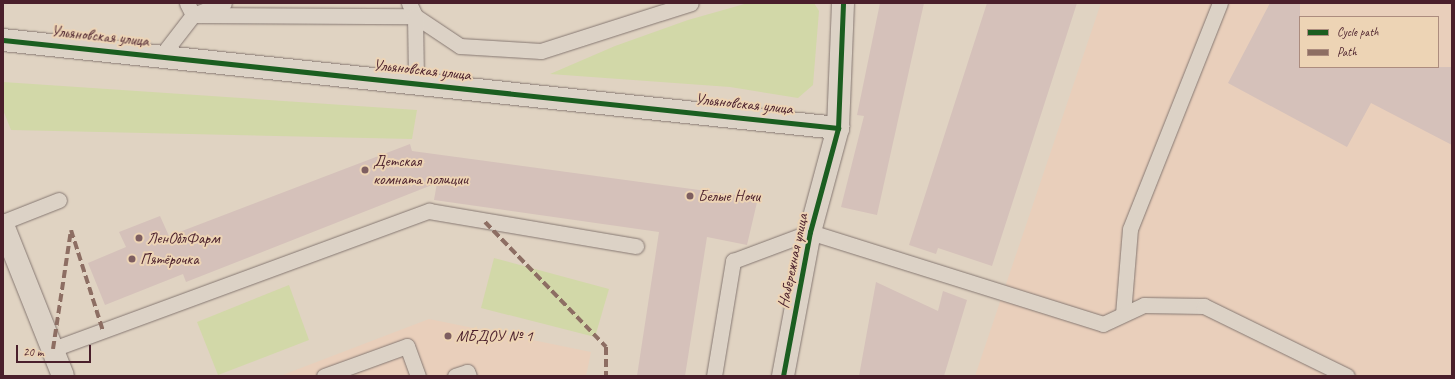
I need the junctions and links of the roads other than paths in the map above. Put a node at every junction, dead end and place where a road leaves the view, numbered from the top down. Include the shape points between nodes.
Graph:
1 (224, 3) edge
2 (691, 3) edge
3 (844, 3) edge
4 (1220, 3) edge
5 (190, 9) edge
6 (412, 9) edge
7 (3, 40) edge
8 (162, 55) junction
9 (416, 82) junction
10 (838, 128) junction
11 (59, 200) dead end
12 (3, 224) edge
13 (810, 232) junction
14 (636, 246) dead end
15 (1123, 314) junction
16 (53, 349) junction
17 (63, 376) edge
18 (324, 376) edge
19 (418, 376) edge
20 (455, 376) edge
21 (469, 376) edge
22 (714, 376) edge
23 (782, 376) edge
24 (1347, 376) edge

1 - 5 lane
2 - 6 lane via 541,50 460,46
3 - 10 street, Набережная улица
4 - 15 lane via 1130,229
5 - 6 lane
5 - 8 lane
6 - 9 lane
7 - 8 street, Ульяновская улица
8 - 9 street, Ульяновская улица
9 - 10 street, Ульяновская улица
10 - 13 street, Набережная улица
11 - 12 lane
12 - 16 street
13 - 15 lane via 1103,324
13 - 22 lane via 733,261
13 - 23 street, Набережная улица
14 - 16 lane via 429,211
15 - 24 lane via 1144,305 1204,306
16 - 17 street
18 - 19 lane via 407,346
20 - 21 lane via 467,372

